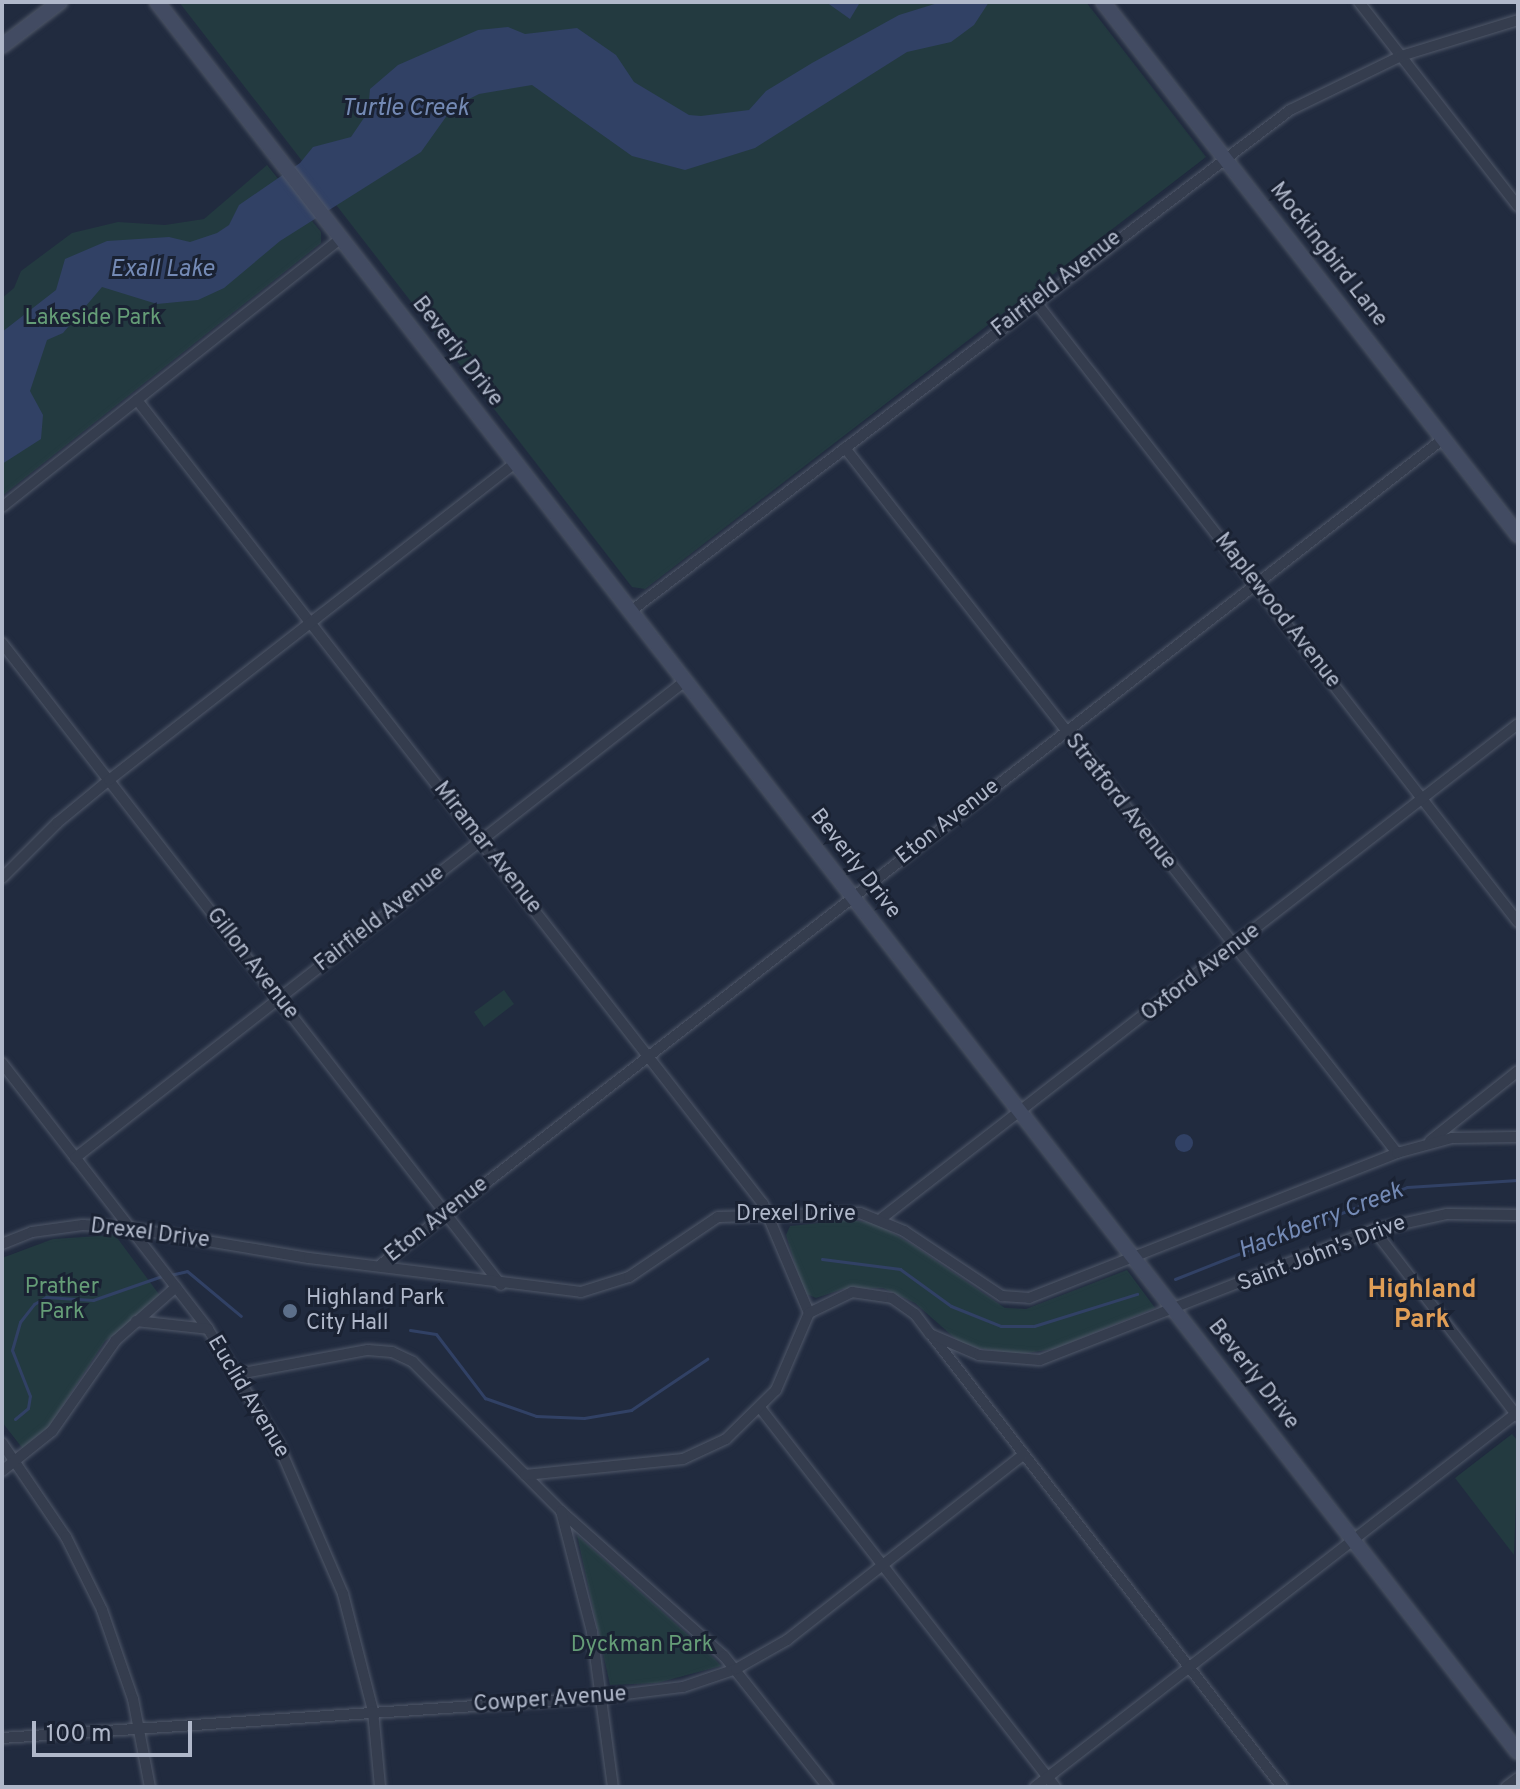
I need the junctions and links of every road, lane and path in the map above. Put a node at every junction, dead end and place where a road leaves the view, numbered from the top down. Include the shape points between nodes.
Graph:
1 (60, 2) edge
2 (157, 2) edge
3 (1103, 2) edge
4 (1359, 2) edge
5 (1518, 20) edge
6 (2, 46) edge
7 (1401, 56) junction
8 (1223, 157) junction
9 (1518, 206) edge
10 (341, 238) junction
11 (1035, 301) junction
12 (137, 400) junction
13 (1443, 439) junction
14 (845, 448) junction
15 (515, 463) junction
16 (2, 507) edge
17 (1518, 535) edge
18 (1256, 584) junction
19 (631, 611) junction
20 (311, 622) junction
21 (2, 643) edge
22 (685, 681) junction
23 (1518, 724) edge
24 (1064, 731) junction
25 (109, 780) junction
26 (1423, 800) junction
27 (481, 841) junction
28 (2, 878) edge
29 (853, 897) junction
30 (1518, 922) edge
31 (1233, 947) junction
32 (279, 998) junction
33 (648, 1055) junction
34 (2, 1063) edge
35 (1518, 1071) edge
36 (1020, 1112) junction
37 (1518, 1137) edge
38 (1425, 1144) junction
39 (1397, 1153) junction
40 (75, 1158) junction
41 (446, 1213) junction
42 (770, 1214) junction
43 (1518, 1215) edge
44 (882, 1218) junction
45 (129, 1228) junction
46 (1374, 1230) junction
47 (2, 1244) edge
48 (1134, 1258) junction
49 (379, 1266) junction
50 (174, 1285) junction
51 (501, 1285) junction
52 (1174, 1310) junction
53 (809, 1313) junction
54 (136, 1321) junction
55 (208, 1329) junction
56 (930, 1334) junction
57 (238, 1374) junction
58 (761, 1409) junction
59 (1517, 1415) edge
60 (2, 1443) edge
61 (1023, 1455) junction
62 (16, 1461) junction
63 (2, 1471) edge
64 (525, 1475) junction
65 (561, 1511) junction
66 (1353, 1540) junction
67 (883, 1566) junction
68 (1189, 1667) junction
69 (736, 1669) junction
70 (602, 1697) junction
71 (373, 1711) junction
72 (140, 1729) junction
73 (2, 1738) edge
74 (1518, 1752) edge
75 (1518, 1778) edge
76 (1051, 1782) edge
77 (150, 1787) edge
78 (380, 1787) edge
79 (613, 1787) edge
80 (828, 1787) edge
81 (1035, 1787) edge
82 (1282, 1787) edge
83 (1506, 1787) edge

1 - 6 street
2 - 10 street, Beverly Drive
3 - 8 street, Mockingbird Lane
4 - 7 street
5 - 7 street, Fairfield Avenue
7 - 8 street, Fairfield Avenue via 1311,98
7 - 9 street
8 - 11 street, Fairfield Avenue
8 - 13 street, Mockingbird Lane
10 - 12 street
10 - 15 street, Beverly Drive
11 - 14 street, Fairfield Avenue
11 - 18 street, Maplewood Avenue
12 - 16 street
12 - 20 street, Miramar Avenue
13 - 17 street, Mockingbird Lane
13 - 18 street, Eton Avenue
14 - 19 street, Fairfield Avenue
14 - 24 street, Stratford Avenue
15 - 19 street, Beverly Drive
15 - 20 street
18 - 24 street, Eton Avenue
18 - 26 street, Maplewood Avenue
19 - 22 street, Beverly Drive
20 - 25 street
20 - 27 street, Miramar Avenue
21 - 25 street, Gillon Avenue
22 - 27 street, Fairfield Avenue
22 - 29 street, Beverly Drive
23 - 26 street, Oxford Avenue
24 - 29 street, Eton Avenue
24 - 31 street, Stratford Avenue
25 - 28 street
25 - 32 street, Gillon Avenue
26 - 30 street, Maplewood Avenue
26 - 31 street, Oxford Avenue
27 - 32 street, Fairfield Avenue
27 - 33 street, Miramar Avenue
29 - 33 street, Eton Avenue
29 - 36 street, Beverly Drive
31 - 36 street, Oxford Avenue
31 - 39 street, Stratford Avenue
32 - 40 street, Fairfield Avenue
32 - 41 street, Gillon Avenue
33 - 41 street, Eton Avenue
33 - 42 street, Miramar Avenue
34 - 40 street, Euclid Avenue
35 - 38 street
36 - 44 street, Oxford Avenue
36 - 48 street, Beverly Drive
37 - 38 street, Drexel Drive
38 - 39 street, Drexel Drive
39 - 48 street, Drexel Drive
40 - 45 street, Euclid Avenue
41 - 49 street, Eton Avenue
41 - 51 street, Gillon Avenue
42 - 44 street, Drexel Drive via 860,1213
42 - 51 street, Drexel Drive via 718,1217 629,1277 604,1286 567,1292
42 - 53 street, Miramar Avenue
43 - 46 street, Saint John's Drive via 1447,1214
44 - 48 street, Drexel Drive via 984,1286 1015,1299 1049,1293
45 - 47 street, Drexel Drive via 83,1225 32,1232
45 - 49 street, Drexel Drive
45 - 50 street, Euclid Avenue
46 - 52 street, Saint John's Drive
46 - 59 street
48 - 52 street, Beverly Drive
49 - 51 street, Drexel Drive
50 - 54 street
50 - 55 street, Euclid Avenue
52 - 56 street, Saint John's Drive via 1059,1355 1023,1362 979,1355
52 - 66 street, Beverly Drive
53 - 56 street, Saint John's Drive via 852,1292 879,1294 904,1304
53 - 58 street via 784,1376
54 - 55 street
54 - 62 street via 109,1349 59,1423
55 - 57 street, Euclid Avenue
56 - 61 street
57 - 64 street via 368,1350 392,1352 426,1374
57 - 71 street, Euclid Avenue via 313,1515 343,1594
58 - 64 street via 726,1439 683,1459
58 - 67 street
59 - 66 street
60 - 62 street
61 - 67 street, Cowper Avenue
61 - 68 street
62 - 63 street
62 - 72 street via 85,1573 120,1657
64 - 65 street
65 - 69 street
65 - 70 street
66 - 68 street
66 - 74 street, Beverly Drive
67 - 69 street, Cowper Avenue via 787,1640
67 - 76 street
68 - 76 street
68 - 82 street
69 - 70 street, Cowper Avenue via 683,1687
69 - 80 street
70 - 71 street, Cowper Avenue
70 - 79 street
71 - 72 street, Cowper Avenue
71 - 78 street, Euclid Avenue
72 - 73 street, Cowper Avenue
72 - 77 street
75 - 83 street
76 - 81 street

